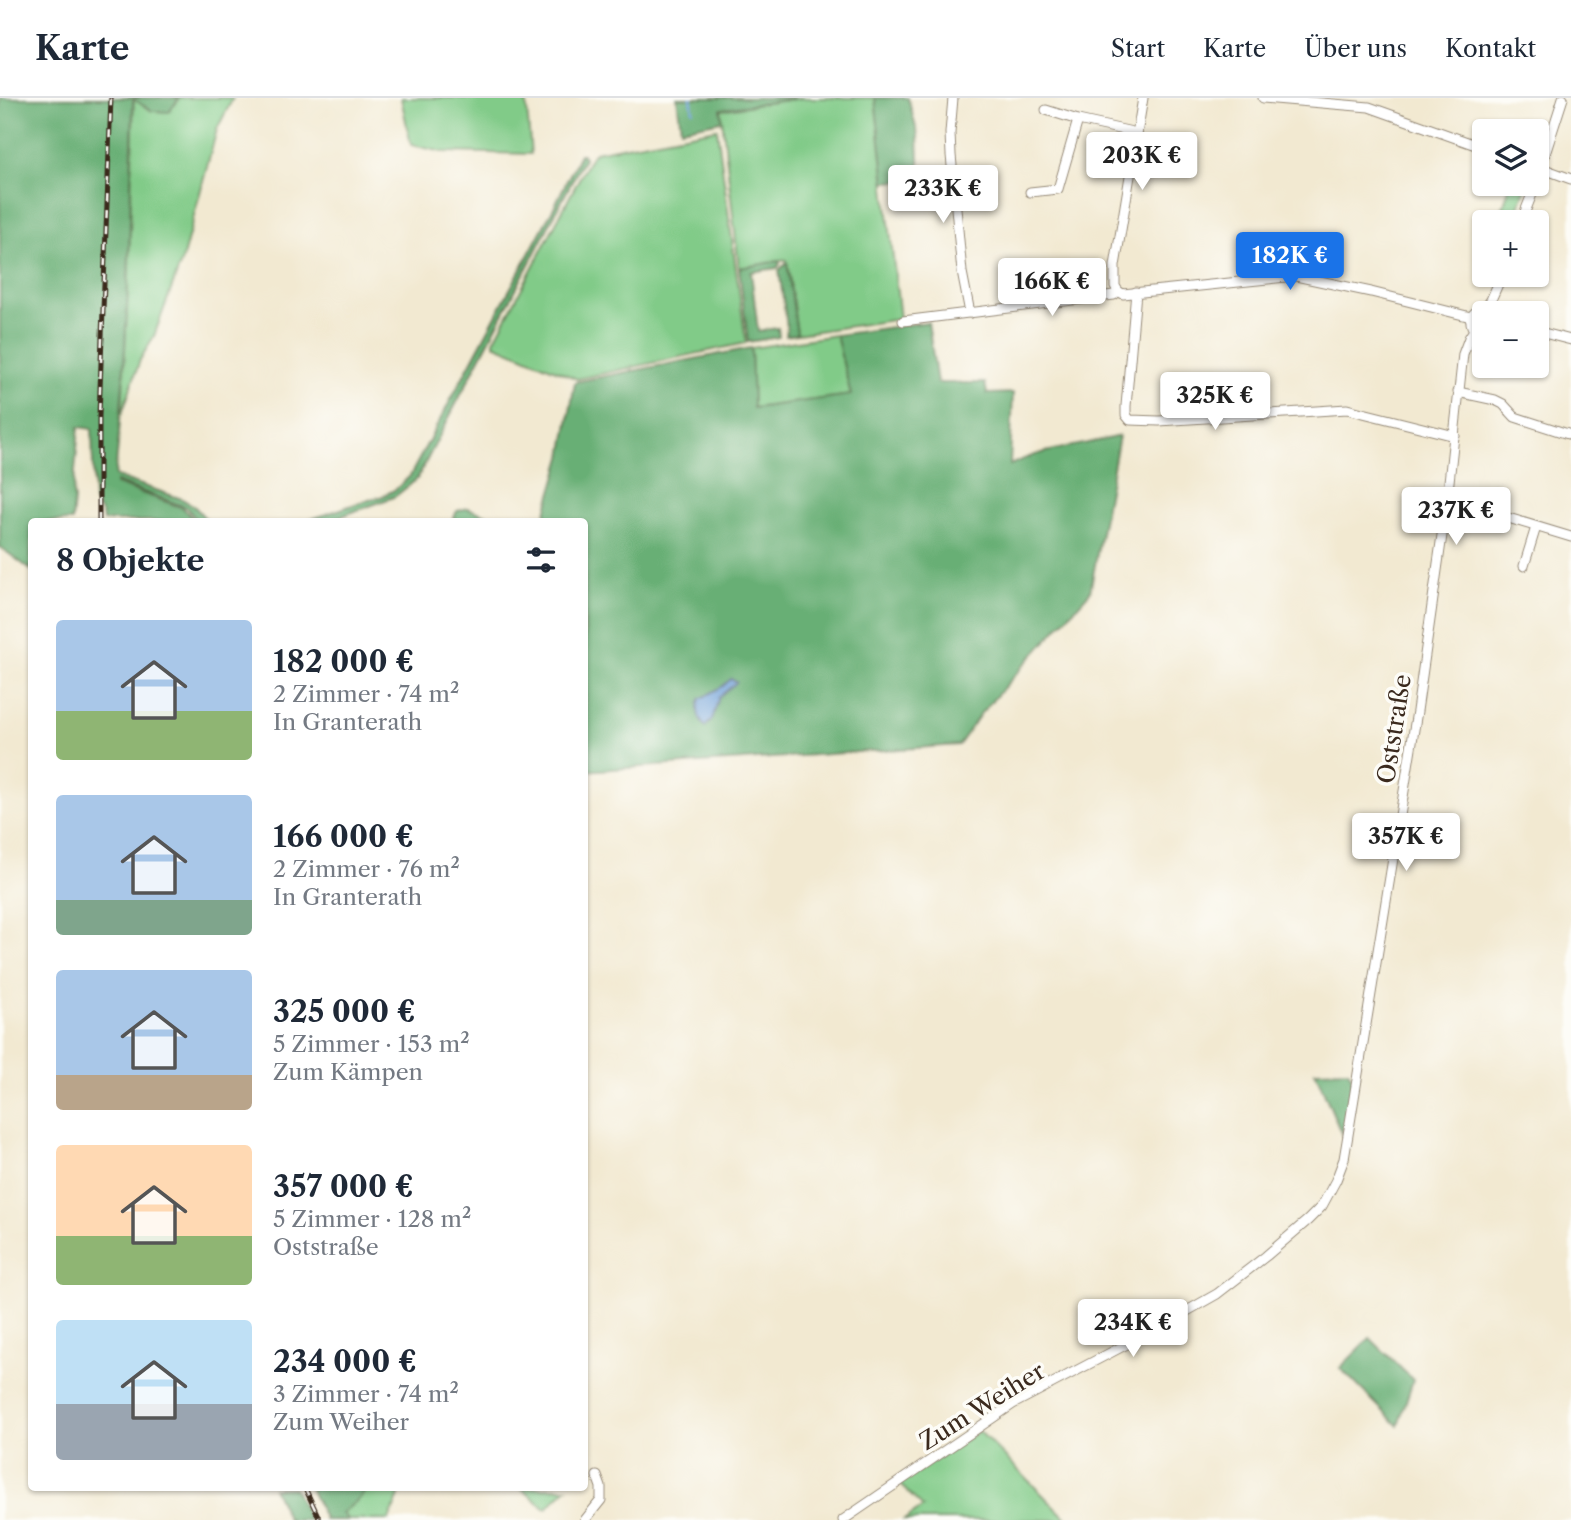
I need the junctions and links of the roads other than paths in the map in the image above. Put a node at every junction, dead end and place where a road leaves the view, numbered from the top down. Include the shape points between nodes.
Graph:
1 (953, 98) edge
2 (1143, 98) edge
3 (1263, 98) edge
4 (1563, 98) edge
5 (1046, 110) dead end
6 (1078, 120) junction
7 (1137, 133) junction
8 (1549, 138) edge
9 (1472, 144) edge
10 (1549, 171) edge
11 (1571, 179) edge
12 (1030, 192) dead end
13 (1118, 290) junction
14 (1136, 292) junction
15 (970, 313) junction
16 (1471, 317) joint
17 (903, 321) dead end
18 (1472, 325) edge
19 (1549, 334) edge
20 (1472, 336) edge
21 (1571, 340) edge
22 (1458, 391) junction
23 (1571, 435) edge
24 (1455, 436) junction
25 (1505, 516) dead end
26 (1536, 527) junction
27 (1571, 537) edge
28 (1524, 566) dead end
29 (1348, 1135) joint
30 (597, 1476) dead end
31 (585, 1520) edge
32 (843, 1520) edge

1 - 15 street via 951,155
2 - 7 street
3 - 9 street via 1369,107
4 - 8 street
5 - 6 street
6 - 7 street
6 - 12 street via 1058,189
7 - 13 street via 1115,266
10 - 11 street
13 - 14 street
13 - 15 street via 1114,295
14 - 16 street via 1296,276
14 - 24 street via 1126,406 1129,420 1347,409
15 - 17 street
16 - 18 street
19 - 21 street
20 - 22 street, Oststraße via 1463,354
22 - 23 street via 1494,400 1515,417
22 - 24 street, Oststraße
24 - 29 street, Oststraße via 1417,710
25 - 26 street
26 - 27 street
26 - 28 street
29 - 32 street, Zum Weiher via 1336,1180 1322,1206 1217,1294 1013,1404
30 - 31 street via 601,1500

